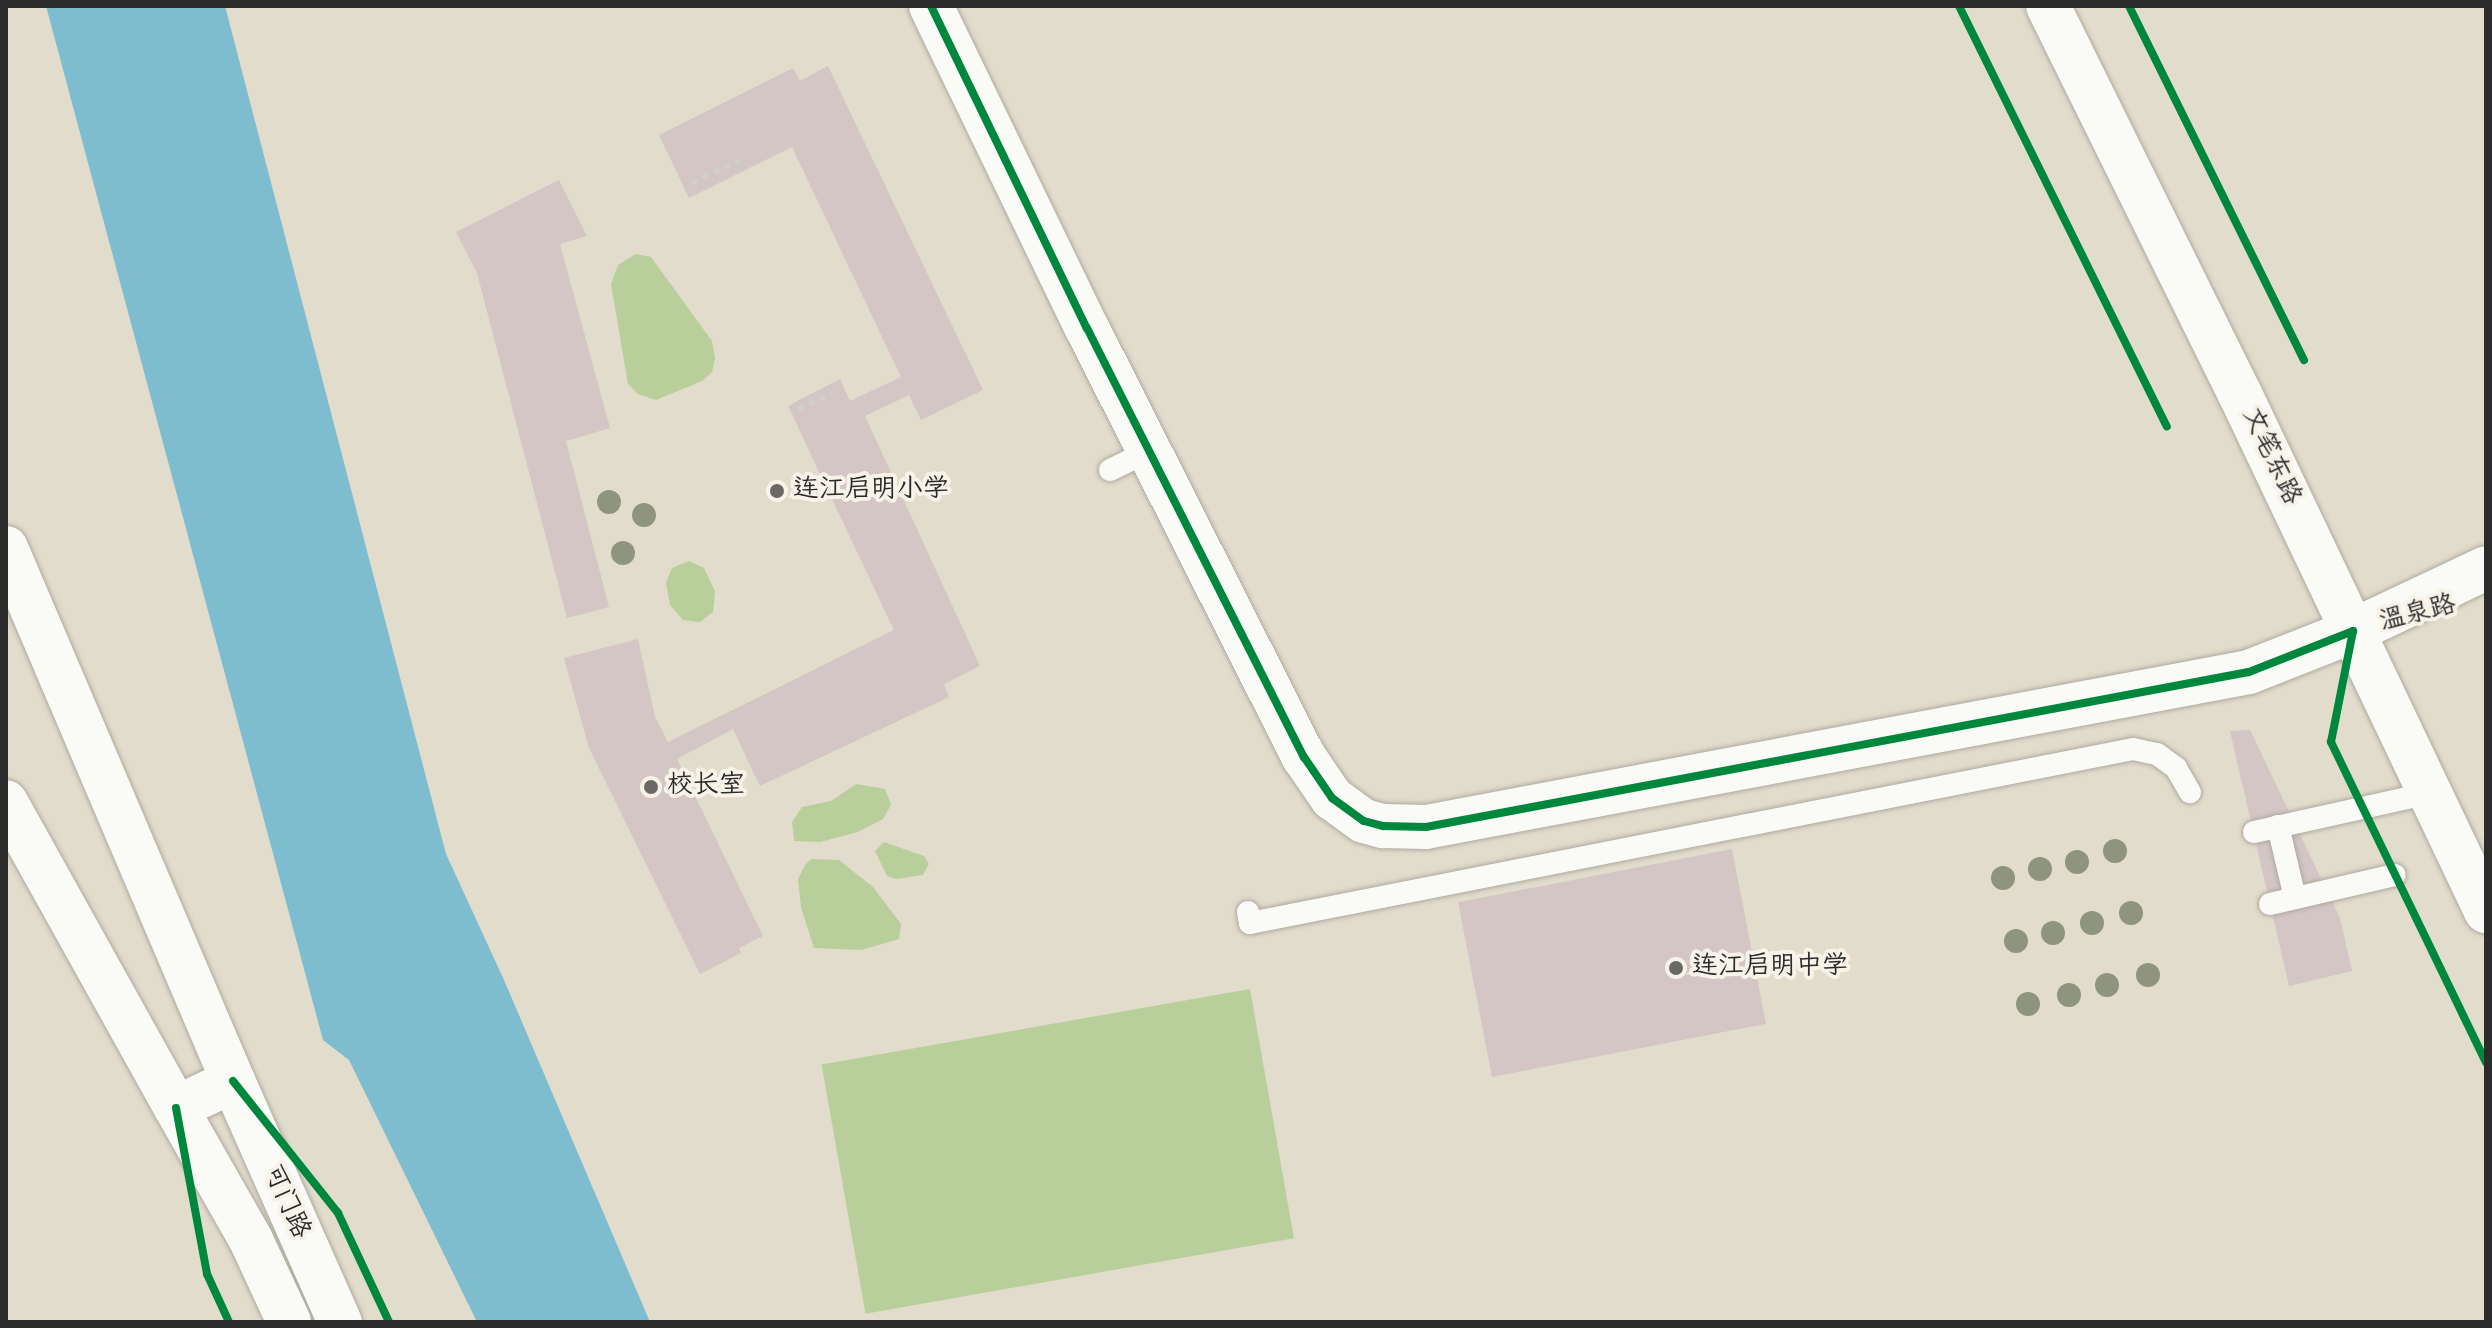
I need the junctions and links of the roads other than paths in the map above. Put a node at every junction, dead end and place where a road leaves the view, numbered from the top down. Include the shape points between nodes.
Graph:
1 (931, 6) edge
2 (2048, 6) edge
3 (1149, 451) junction
4 (1110, 470) dead end
5 (6, 548) edge
6 (2486, 568) edge
7 (2486, 599) edge
8 (2353, 631) junction
9 (2190, 792) dead end
10 (2430, 793) junction
11 (6, 802) edge
12 (2278, 826) junction
13 (2254, 832) dead end
14 (2395, 875) dead end
15 (2295, 898) junction
16 (2270, 904) dead end
17 (2486, 911) edge
18 (1248, 912) dead end
19 (233, 1081) junction
20 (176, 1108) junction
21 (289, 1322) edge
22 (340, 1322) edge

1 - 3 main road
2 - 8 main road, 文笔东路
3 - 4 lane
3 - 8 main road via 1304,757 1332,798 1364,821 1383,826 1426,827 2249,672
5 - 19 main road, 可门路
6 - 8 main road, 温泉路
7 - 8 main road, 温泉路
8 - 10 main road, 文笔东路
9 - 18 lane via 2176,768 2157,754 2133,749 1250,923
10 - 12 lane
10 - 17 main road, 文笔东路
11 - 20 main road, 可门路
12 - 13 lane
12 - 15 lane
14 - 15 lane
15 - 16 lane
19 - 20 main road
19 - 22 main road, 可门路
20 - 21 main road, 可门路 via 251,1240

